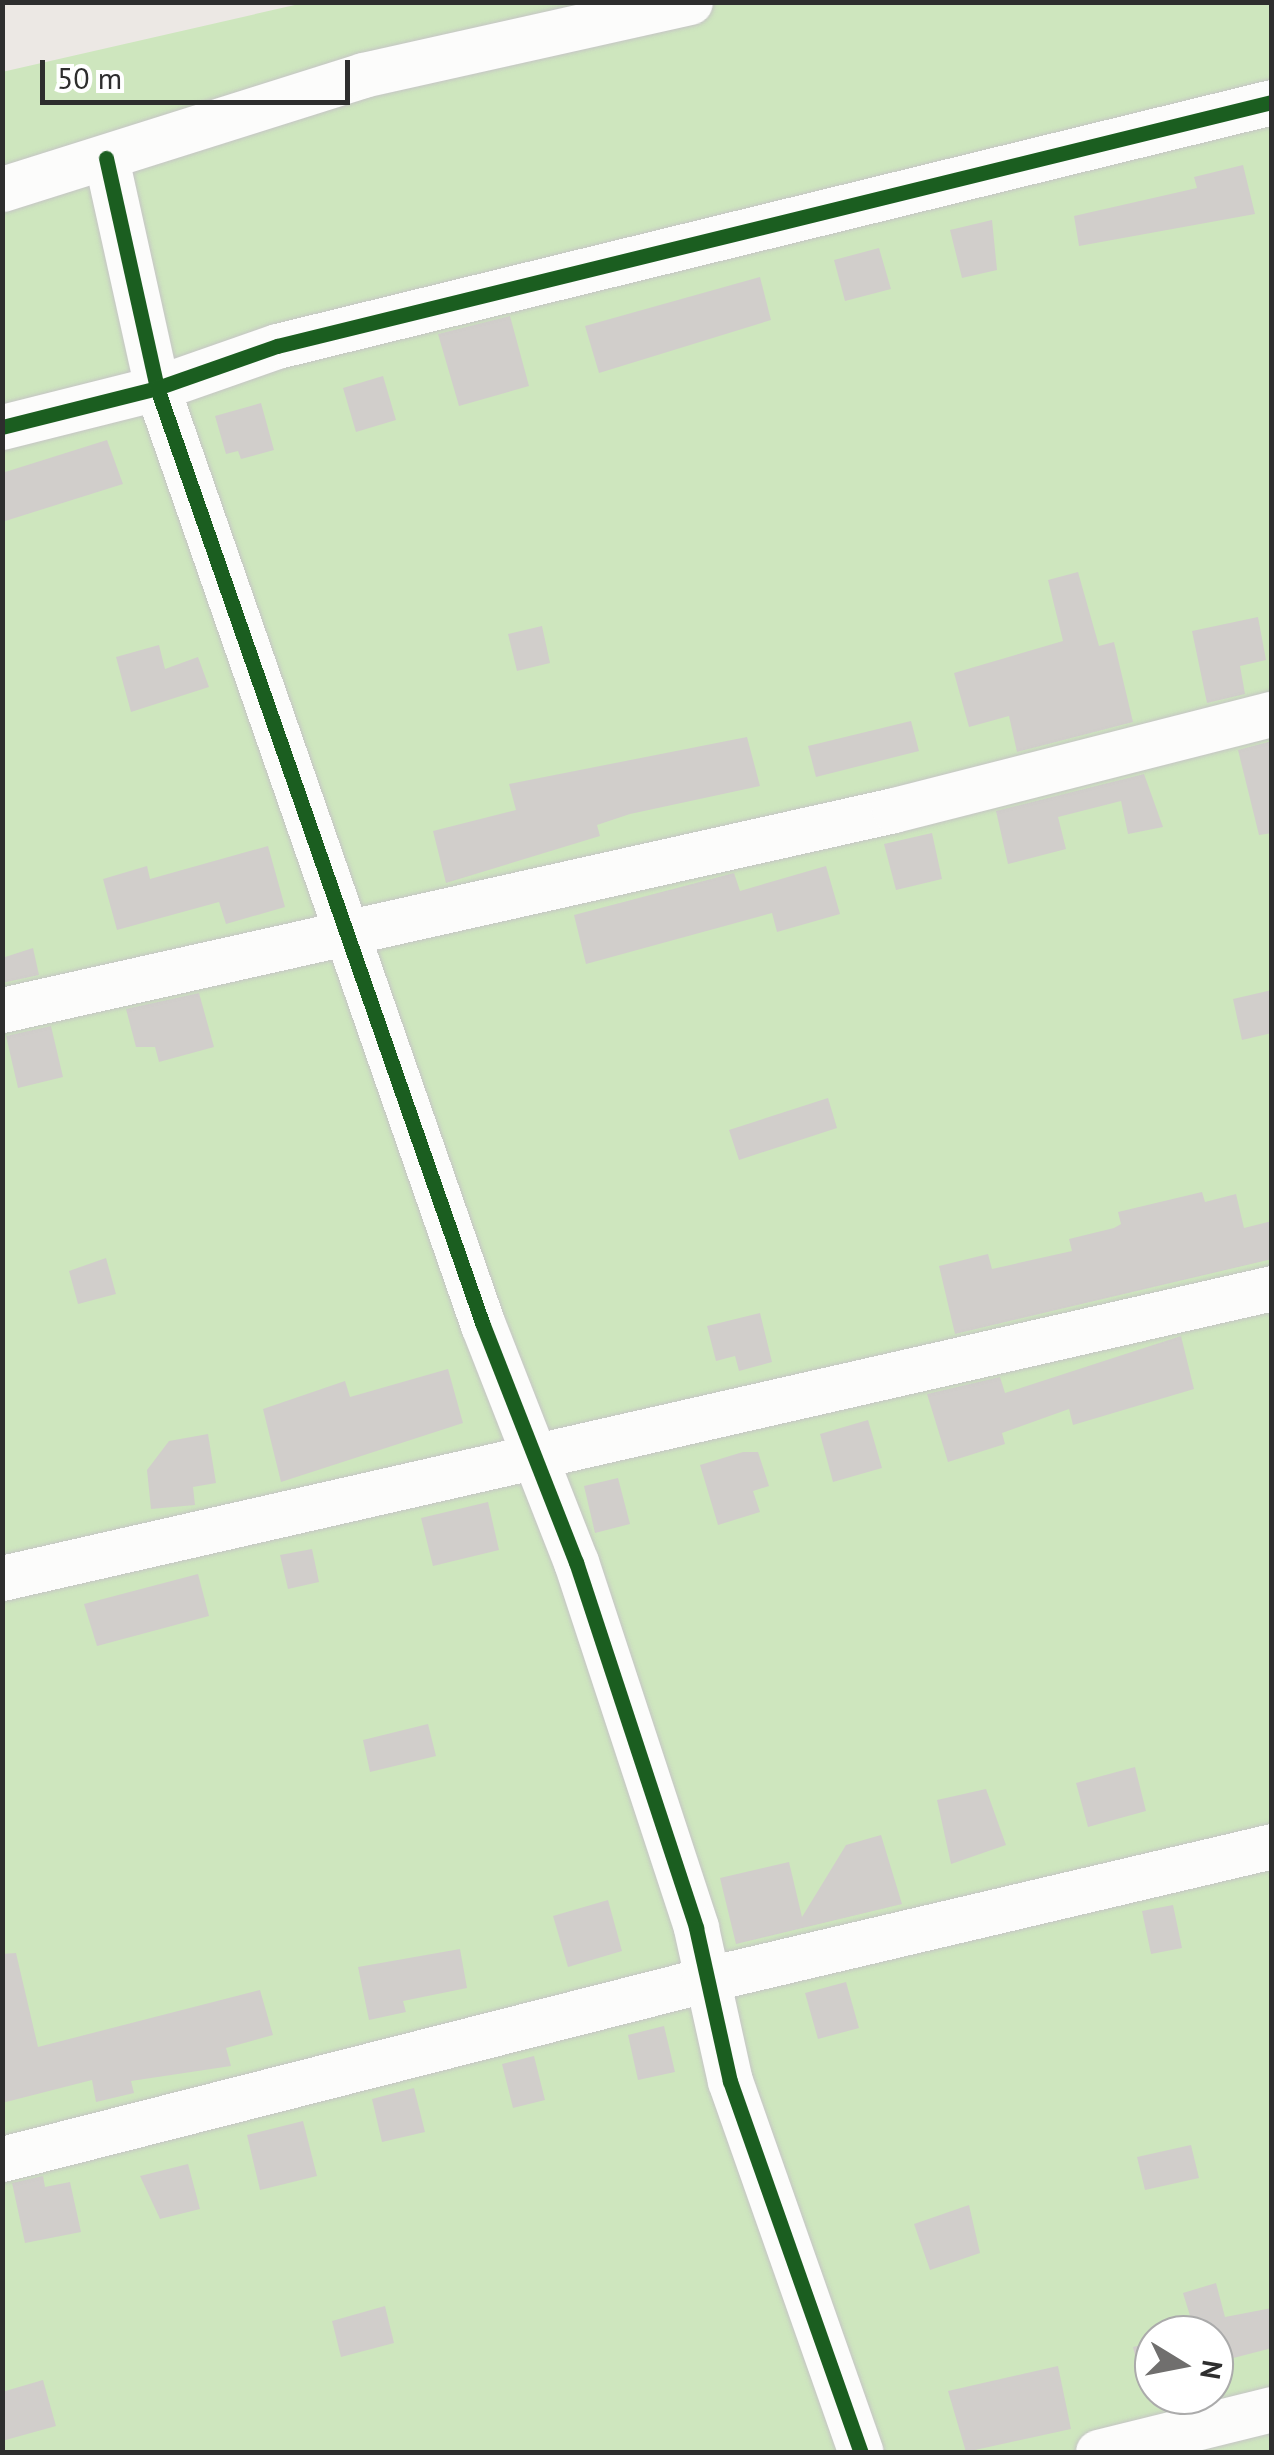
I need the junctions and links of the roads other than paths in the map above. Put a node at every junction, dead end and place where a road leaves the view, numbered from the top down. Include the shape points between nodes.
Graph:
1 (690, 2) edge
2 (1272, 102) edge
3 (106, 158) junction
4 (2, 189) edge
5 (157, 388) junction
6 (2, 427) edge
7 (1272, 714) edge
8 (344, 928) junction
9 (2, 1010) edge
10 (1272, 1288) edge
11 (531, 1451) junction
12 (2, 1578) edge
13 (1272, 1846) edge
14 (704, 1980) junction
15 (2, 2159) edge
16 (1272, 2409) edge
17 (861, 2452) edge
18 (1098, 2452) edge

1 - 3 street via 363,75
2 - 5 street via 335,331
3 - 4 street
3 - 5 street
5 - 6 street
5 - 8 street
7 - 8 street via 894,810
8 - 9 street via 198,972
8 - 11 street
10 - 11 street
11 - 12 street
11 - 14 street via 576,1562 678,1873
13 - 14 street
14 - 15 street
14 - 17 street via 730,2082
16 - 18 street

